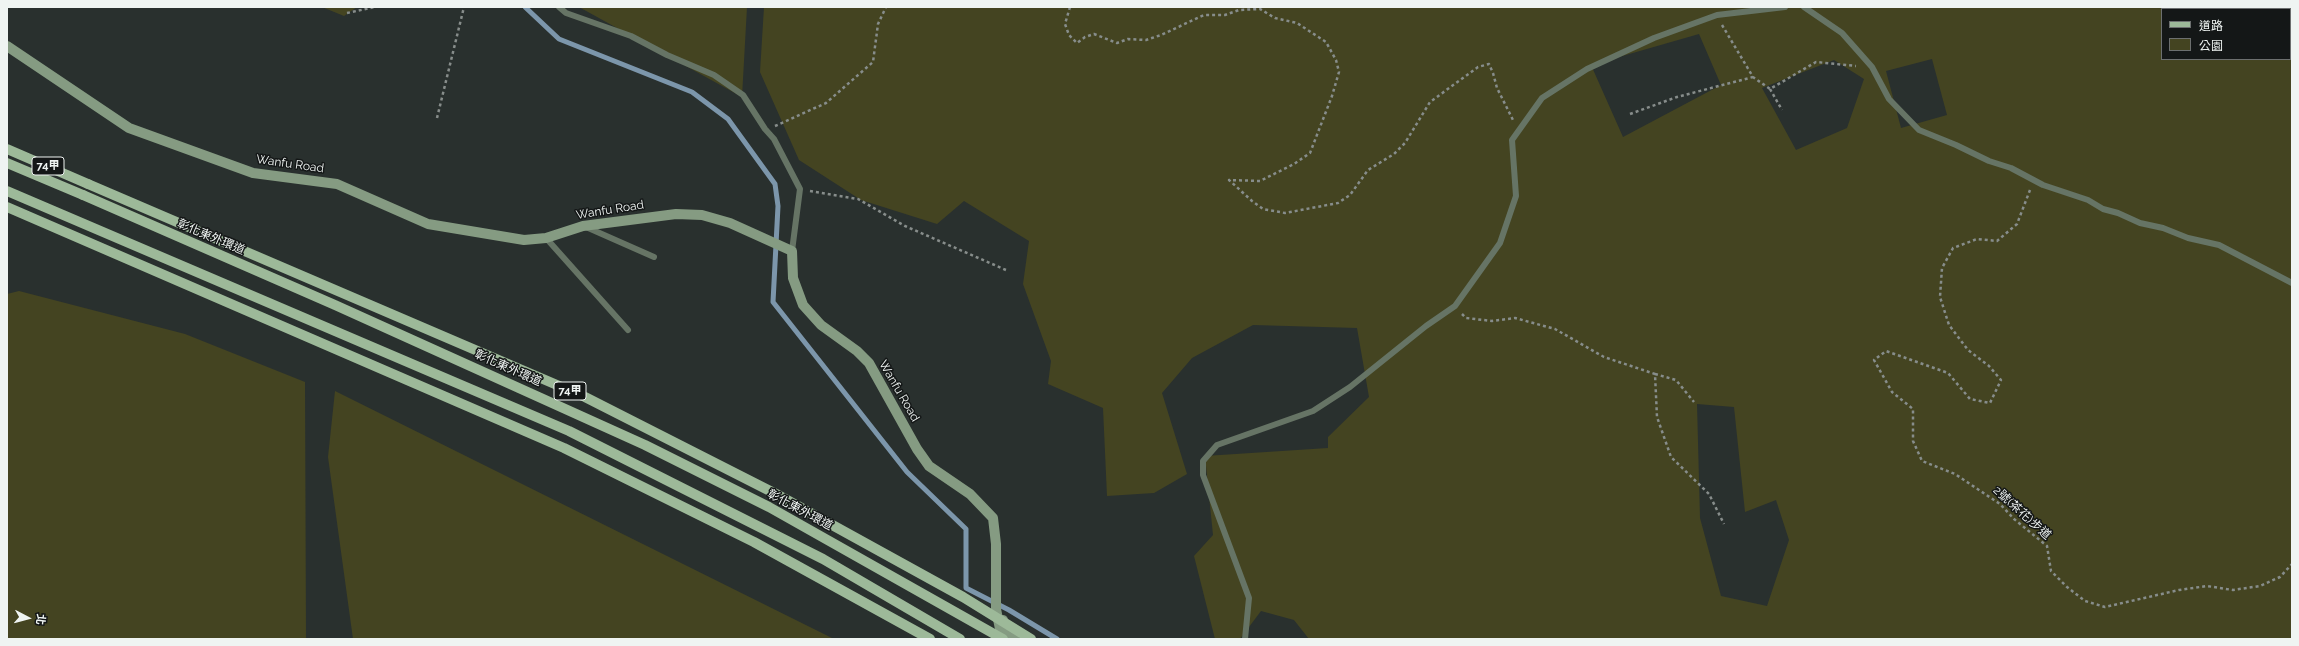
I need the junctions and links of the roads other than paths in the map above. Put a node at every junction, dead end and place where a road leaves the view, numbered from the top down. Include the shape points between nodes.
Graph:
1 (559, 7) edge
2 (1785, 7) edge
3 (1804, 7) edge
4 (7, 46) edge
5 (7, 149) edge
6 (7, 163) edge
7 (7, 191) edge
8 (7, 207) edge
9 (583, 226) junction
10 (546, 238) junction
11 (792, 251) junction
12 (654, 257) dead end
13 (2292, 283) edge
14 (628, 330) dead end
15 (995, 585) junction
16 (930, 639) edge
17 (960, 639) edge
18 (1003, 639) edge
19 (1015, 639) edge
20 (1031, 639) edge
21 (1245, 639) edge

1 - 11 lane via 566,13 631,36 714,75 743,95 774,139 800,189
2 - 21 lane via 1717,16 1654,38 1563,83 1542,98 1512,140 1516,196 1500,243 1454,306 1350,387 1313,411 1217,445 1203,461 1203,475 1249,598
3 - 13 lane via 1842,33 1872,67 1889,99 1919,130 2011,168 2032,180 2088,200 2103,209 2188,238 2219,245
4 - 10 street, Wanfu Road via 129,128 253,173 337,184 428,224 524,240
5 - 20 main road, 74甲, bridge via 585,397 782,497 963,597
6 - 18 main road, 彰化東外環道 / 74甲, bridge via 349,311 645,444 769,508
7 - 17 main road via 570,431 823,559
8 - 16 main road via 564,448 754,542
9 - 10 street, Wanfu Road
9 - 11 street, Wanfu Road via 676,214 702,215 730,223
9 - 12 lane
10 - 14 lane
11 - 15 street, Wanfu Road via 793,278 803,305 821,326 857,351 869,363 929,466 970,494 993,518 996,544
15 - 18 street, Wanfu Road via 998,626
15 - 19 street, Wanfu Road via 1005,629

